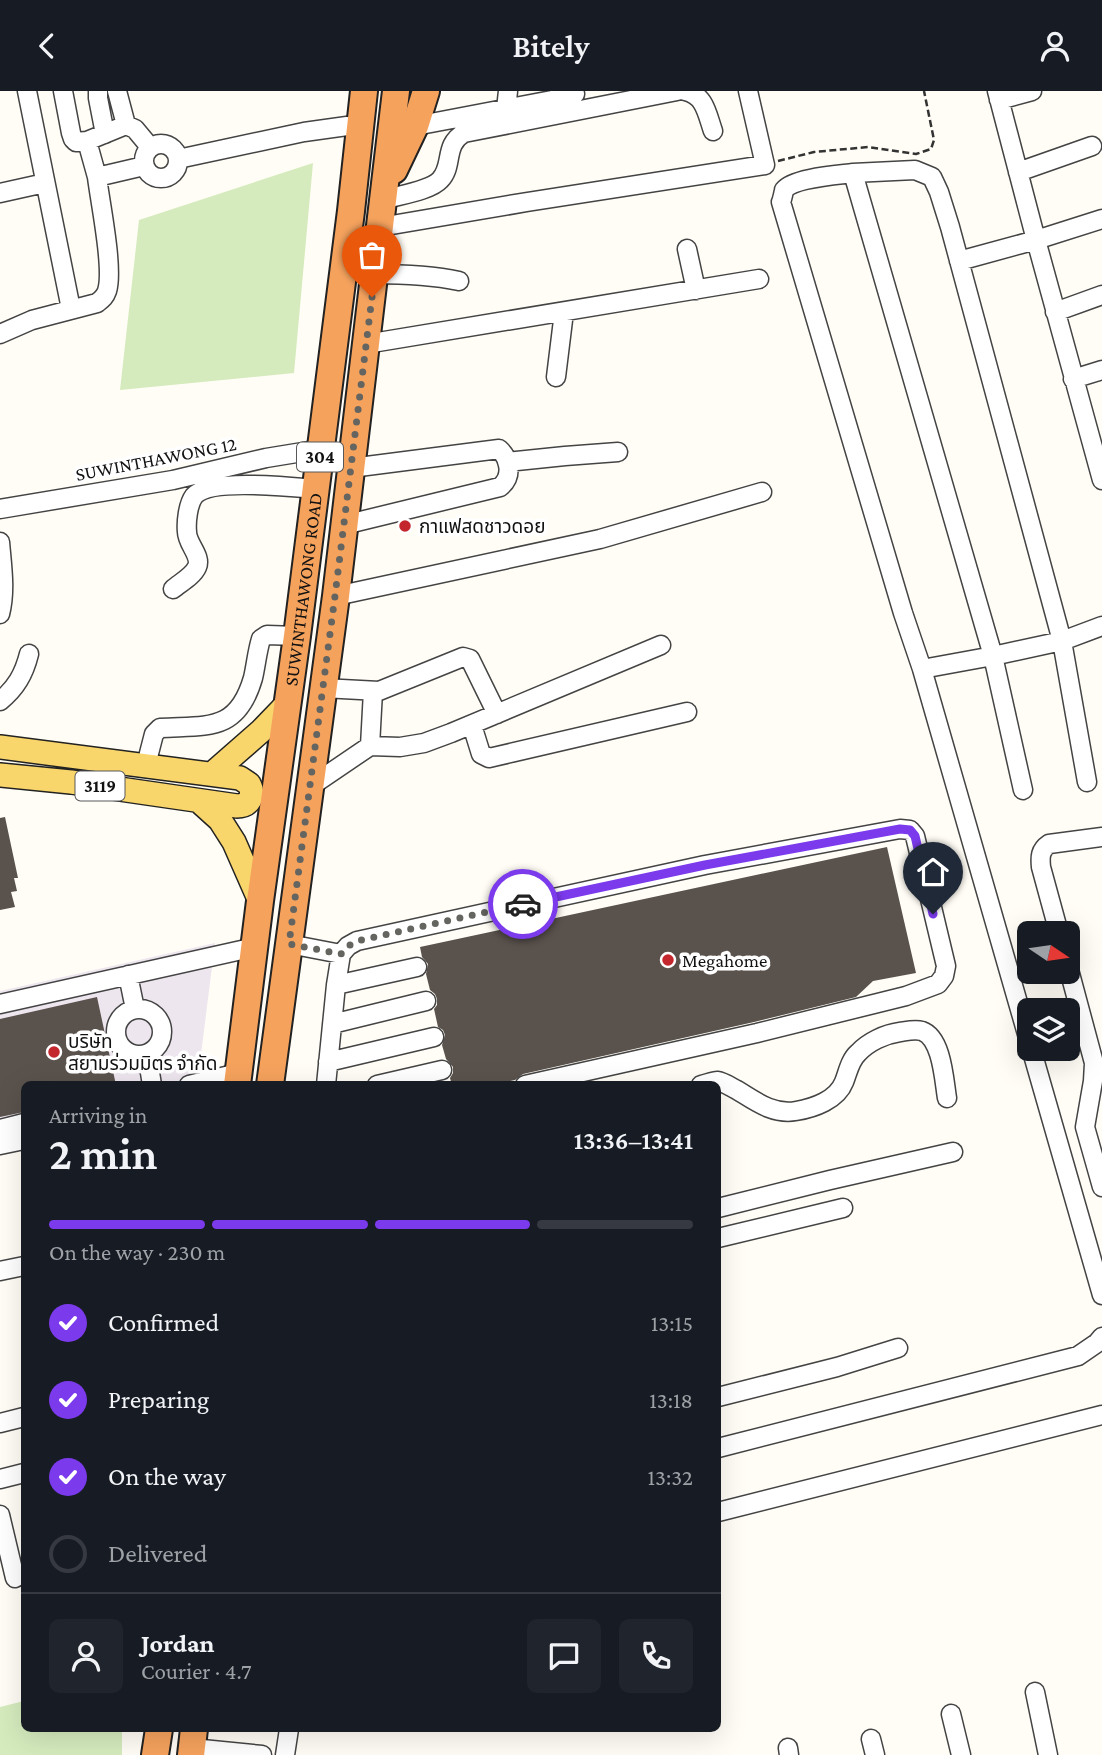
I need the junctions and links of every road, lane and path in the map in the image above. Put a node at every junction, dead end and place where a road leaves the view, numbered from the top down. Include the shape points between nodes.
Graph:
1 (27, 91) edge
2 (63, 91) edge
3 (98, 91) edge
4 (117, 91) edge
5 (349, 91) edge
6 (364, 91) edge
7 (396, 91) edge
8 (426, 91) edge
9 (677, 91) edge
10 (685, 91) edge
11 (748, 91) edge
12 (924, 91) edge
13 (1032, 91) edge
14 (575, 94) dead end
15 (551, 95) edge
16 (998, 96) edge
17 (507, 100) edge
18 (126, 125) junction
19 (347, 126) junction
20 (415, 126) junction
21 (713, 131) dead end
22 (105, 134) junction
23 (87, 141) junction
24 (1092, 146) dead end
25 (150, 147) junction
26 (178, 159) junction
27 (765, 165) junction
28 (144, 166) junction
29 (1018, 171) junction
30 (853, 173) junction
31 (97, 177) junction
32 (45, 183) junction
33 (0, 193) edge
34 (384, 195) junction
35 (351, 211) junction
36 (1102, 219) edge
37 (380, 227) junction
38 (1036, 240) junction
39 (687, 249) dead end
40 (959, 261) junction
41 (374, 274) junction
42 (759, 279) dead end
43 (459, 281) dead end
44 (696, 290) junction
45 (1102, 295) edge
46 (71, 309) junction
47 (564, 312) junction
48 (1055, 312) junction
49 (0, 334) edge
50 (366, 344) junction
51 (1102, 370) edge
52 (556, 377) dead end
53 (1073, 379) junction
54 (1098, 446) edge
55 (321, 449) junction
56 (618, 452) dead end
57 (507, 462) junction
58 (352, 468) junction
59 (1102, 480) edge
60 (316, 489) junction
61 (762, 492) dead end
62 (0, 509) edge
63 (344, 525) junction
64 (0, 542) edge
65 (0, 548) edge
66 (1, 584) edge
67 (173, 589) dead end
68 (335, 596) junction
69 (0, 614) edge
70 (1102, 626) edge
71 (297, 636) junction
72 (1062, 641) junction
73 (661, 645) dead end
74 (29, 654) dead end
75 (993, 656) junction
76 (922, 669) junction
77 (323, 688) junction
78 (373, 691) junction
79 (0, 701) edge
80 (288, 703) junction
81 (687, 712) dead end
82 (497, 714) junction
83 (472, 725) junction
84 (370, 746) junction
85 (0, 747) edge
86 (146, 765) junction
87 (213, 773) junction
88 (0, 775) edge
89 (1087, 782) dead end
90 (311, 786) junction
91 (1023, 790) dead end
92 (199, 801) junction
93 (1102, 837) edge
94 (260, 901) junction
95 (1056, 921) edge
96 (289, 944) junction
97 (255, 947) junction
98 (341, 954) junction
99 (417, 967) dead end
100 (128, 975) junction
101 (1073, 984) edge
102 (336, 985) junction
103 (1017, 999) edge
104 (426, 1000) dead end
105 (0, 1004) edge
106 (135, 1009) junction
107 (332, 1024) junction
108 (434, 1037) dead end
109 (147, 1054) junction
110 (1035, 1061) edge
111 (328, 1062) junction
112 (442, 1070) dead end
113 (238, 1079) edge
114 (151, 1081) edge
115 (271, 1081) edge
116 (326, 1081) edge
117 (394, 1081) edge
118 (543, 1081) edge
119 (721, 1082) edge
120 (947, 1098) dead end
121 (21, 1124) edge
122 (0, 1129) edge
123 (21, 1141) edge
124 (0, 1145) edge
125 (953, 1152) dead end
126 (1102, 1187) edge
127 (789, 1190) junction
128 (721, 1207) edge
129 (843, 1207) dead end
130 (796, 1219) junction
131 (721, 1234) edge
132 (21, 1267) edge
133 (0, 1271) edge
134 (1102, 1295) edge
135 (1102, 1337) edge
136 (898, 1348) dead end
137 (721, 1397) edge
138 (1102, 1415) edge
139 (21, 1418) edge
140 (0, 1423) edge
141 (721, 1447) edge
142 (21, 1474) edge
143 (0, 1479) edge
144 (721, 1511) edge
145 (0, 1515) edge
146 (13, 1579) edge
147 (1035, 1692) dead end
148 (951, 1714) dead end
149 (141, 1732) edge
150 (159, 1732) edge
151 (289, 1732) edge
152 (187, 1743) edge
153 (238, 1754) edge
154 (138, 1755) edge
155 (155, 1755) edge
156 (262, 1755) edge
157 (285, 1755) edge
158 (961, 1755) edge
159 (1048, 1755) edge

1 - 32 street
2 - 23 street via 73,139
3 - 22 street
4 - 18 street
5 - 19 highway
6 - 35 highway, SUWINTHAWONG ROAD / 304
7 - 34 highway, SUWINTHAWONG ROAD / 304
8 - 20 highway
9 - 34 street via 464,133 453,142 439,182
10 - 21 street via 703,102
11 - 27 street
12 - 27 path via 934,140 931,149 916,154 868,147 814,152
13 - 16 street
14 - 15 street
15 - 17 street
16 - 29 street
17 - 20 street
18 - 22 street
18 - 25 street
19 - 26 street
19 - 35 highway
20 - 34 highway
22 - 23 street
23 - 31 street
24 - 29 street
25 - 26 street via 164,143
25 - 28 street
26 - 28 street via 177,168 163,178 154,177
27 - 37 street
28 - 31 street
29 - 38 street
30 - 40 street via 915,170 932,177
30 - 75 street
30 - 76 street via 791,185 781,202
31 - 46 street via 108,288 97,303
32 - 33 street
32 - 46 street
34 - 37 highway, SUWINTHAWONG ROAD / 304
35 - 55 highway, SUWINTHAWONG ROAD / 304
36 - 38 street
37 - 41 highway, SUWINTHAWONG ROAD / 304
38 - 40 street
38 - 48 street
39 - 44 street
40 - 72 street
41 - 43 street
41 - 50 highway, SUWINTHAWONG ROAD / 304
42 - 44 street
44 - 47 street
45 - 48 street
46 - 49 street
47 - 50 street
47 - 52 street
48 - 53 street
50 - 58 highway, SUWINTHAWONG ROAD / 304
51 - 53 street
53 - 54 street
54 - 59 street
55 - 60 highway, SUWINTHAWONG ROAD / 304
55 - 62 street, SUWINTHAWONG 12
56 - 57 street
57 - 58 street via 499,449 491,449
57 - 63 street via 509,477 500,487
58 - 63 highway, SUWINTHAWONG ROAD / 304
60 - 67 street via 230,485 206,488 195,495 186,534 197,567
60 - 71 highway, SUWINTHAWONG ROAD / 304
61 - 68 street via 600,539
63 - 68 highway, SUWINTHAWONG ROAD / 304
64 - 65 street
65 - 66 street
66 - 69 street
68 - 77 highway, SUWINTHAWONG ROAD / 304
70 - 72 street
71 - 80 highway, SUWINTHAWONG ROAD / 304
71 - 86 street via 261,639 247,695 234,712 209,726 160,728
72 - 75 street
72 - 89 street
73 - 82 street
74 - 79 street via 21,678
75 - 76 street
75 - 91 street
76 - 103 street
77 - 78 street
77 - 90 highway, SUWINTHAWONG ROAD / 304
78 - 82 street via 467,657
78 - 84 street
80 - 87 main road
80 - 94 highway, SUWINTHAWONG ROAD / 304
81 - 83 street via 489,758 481,754
82 - 83 street
83 - 84 street via 424,743
84 - 90 street
85 - 86 main road, 3119
86 - 87 main road, 3119
87 - 92 main road via 246,781 252,789 251,799 241,806
88 - 92 main road, 3119
90 - 96 highway, SUWINTHAWONG ROAD / 304
92 - 94 main road via 220,820 234,842
93 - 95 street via 1043,848 1041,867
94 - 97 highway, SUWINTHAWONG ROAD / 304
96 - 98 street
96 - 115 highway, SUWINTHAWONG ROAD / 304
97 - 100 street
97 - 113 highway, SUWINTHAWONG ROAD / 304
98 - 102 street
98 - 118 street via 357,941 705,865 900,829 915,836 946,967 939,984 757,1033
99 - 102 street
100 - 105 street
100 - 106 street
101 - 126 street via 1094,1063 1085,1127
102 - 107 street
104 - 107 street
106 - 109 street via 149,1011 162,1027 161,1040
106 - 109 street via 122,1016 117,1038 125,1051
107 - 111 street
108 - 111 street
109 - 114 street
110 - 134 street
111 - 116 street
112 - 117 street
119 - 120 street via 782,1112 816,1106 843,1086 855,1056 867,1044 892,1033 916,1030 931,1038 940,1055
121 - 122 street
123 - 124 street
125 - 127 street
127 - 128 street
127 - 130 street
129 - 130 street
130 - 131 street
132 - 133 street
135 - 141 street via 1078,1356
136 - 137 street
138 - 144 street
139 - 140 street
142 - 143 street
145 - 146 street
147 - 159 street
148 - 158 street
149 - 154 highway
150 - 155 highway
151 - 157 street
152 - 153 street
153 - 156 street

